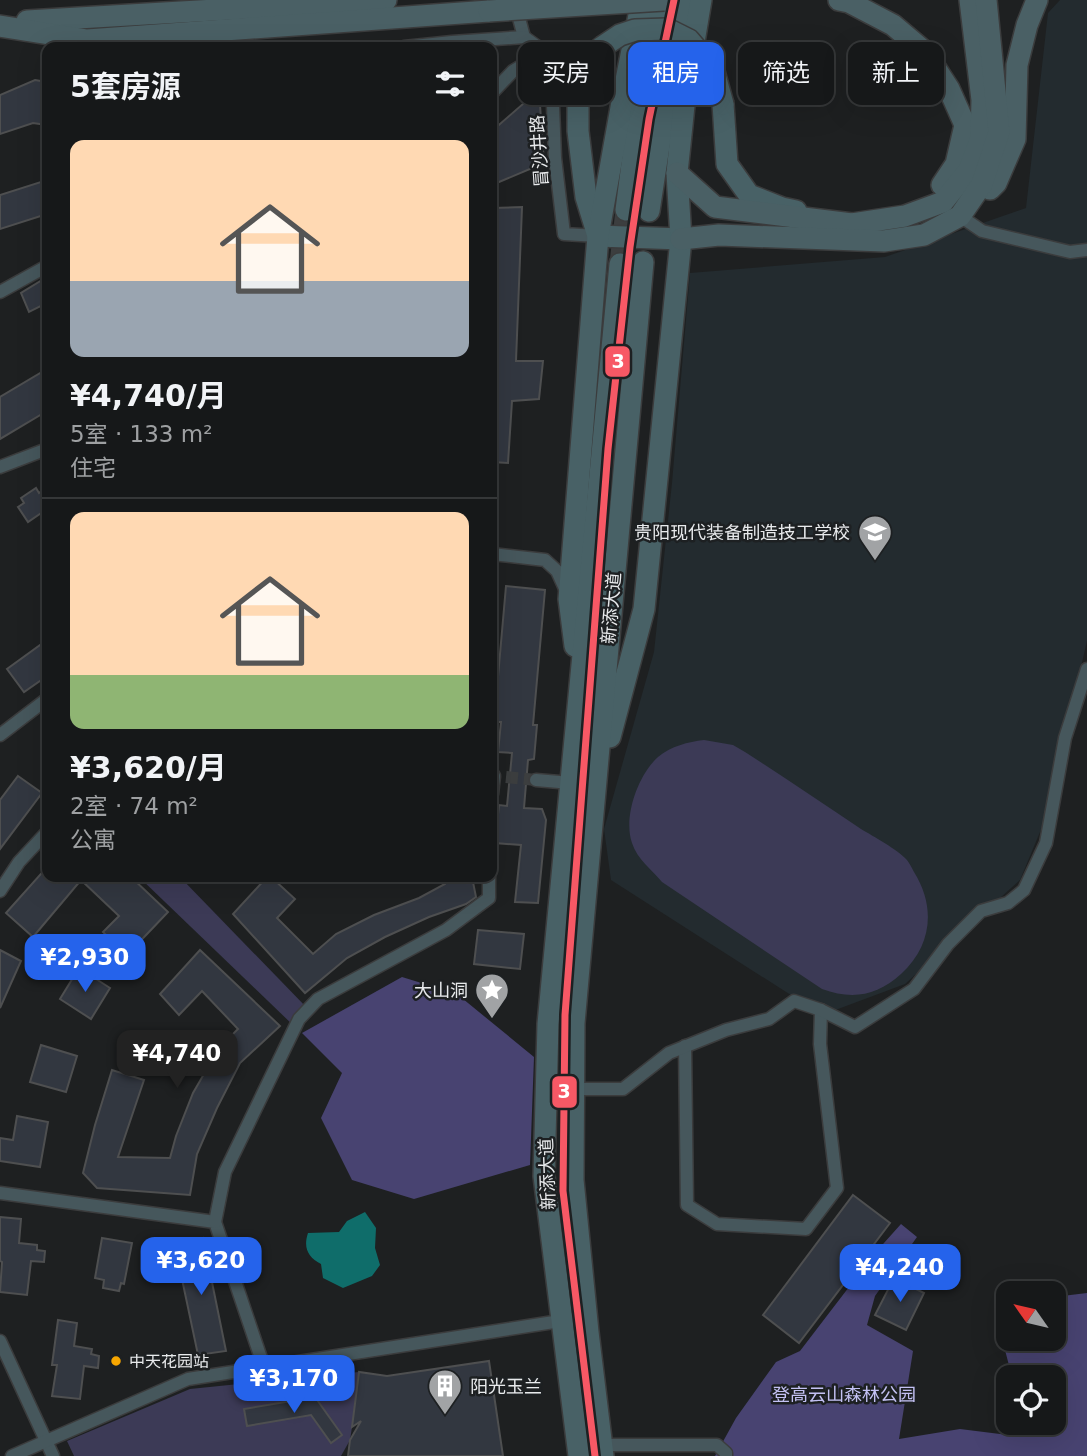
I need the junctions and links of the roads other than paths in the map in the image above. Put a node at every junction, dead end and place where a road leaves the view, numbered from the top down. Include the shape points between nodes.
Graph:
1 (386, 0) edge
2 (514, 0) edge
3 (644, 0) edge
4 (662, 0) edge
5 (687, 0) edge
6 (702, 0) edge
7 (839, 0) edge
8 (970, 0) edge
9 (986, 0) edge
10 (1037, 0) edge
11 (0, 24) edge
12 (524, 37) junction
13 (452, 42) edge
14 (531, 42) edge
15 (518, 68) edge
16 (497, 88) edge
17 (553, 105) edge
18 (677, 173) junction
19 (927, 208) junction
20 (626, 210) tunnel mouth
21 (649, 211) tunnel mouth
22 (960, 216) junction
23 (852, 224) junction
24 (598, 236) junction
25 (681, 239) junction
26 (1087, 250) edge
27 (643, 262) tunnel mouth
28 (620, 264) tunnel mouth
29 (42, 269) edge
30 (0, 292) edge
31 (42, 451) edge
32 (0, 467) edge
33 (497, 555) edge
34 (569, 599) junction
35 (1087, 669) edge
36 (580, 689) junction
37 (42, 703) edge
38 (0, 735) edge
39 (536, 780) tunnel mouth
40 (570, 783) junction
41 (594, 797) junction
42 (42, 837) edge
43 (489, 882) edge
44 (0, 891) edge
45 (821, 1010) junction
46 (685, 1046) junction
47 (573, 1089) junction
48 (0, 1192) edge
49 (215, 1222) junction
50 (586, 1317) junction
51 (561, 1321) junction
52 (0, 1341) edge
53 (264, 1367) junction
54 (46, 1441) junction
55 (602, 1450) edge
56 (12, 1456) edge
57 (53, 1456) edge
58 (579, 1456) edge
59 (726, 1456) edge

1 - 11 highway
2 - 12 street
3 - 24 main road
4 - 11 highway, bridge via 87,40
4 - 20 main road via 645,64
5 - 21 main road via 671,69
6 - 18 main road
7 - 19 highway via 892,24 925,52 965,125 956,164
8 - 19 highway via 982,100 981,138 969,170 943,202
9 - 22 highway via 999,132 982,184
10 - 22 highway via 1017,65 1015,139 996,183
12 - 13 street
12 - 14 street
15 - 16 street
17 - 24 street, 冒沙井路 via 564,233
18 - 23 highway via 715,207
18 - 25 main road
19 - 23 highway
22 - 25 highway via 924,235 884,241 719,235
22 - 26 street via 982,231 1070,252
23 - 24 main road, bridge via 782,208 749,195 727,164 723,104 713,68 690,40 667,29 635,30 587,59 578,84 586,197
24 - 25 main road
24 - 34 main road
25 - 41 main road via 644,609
27 - 41 main road, 新添大道
28 - 36 main road, 新添大道
29 - 30 street
31 - 32 street
33 - 34 street via 545,560 557,571
34 - 36 main road
35 - 45 street via 1065,738 1045,843 1024,890 1008,903 981,911 948,944 914,989 855,1027
36 - 40 main road, 新添大道
37 - 38 street
39 - 40 street
40 - 51 main road, 新添大道 via 548,1024 544,1176
41 - 47 main road, 新添大道 via 574,1023
42 - 44 street
43 - 49 street via 489,898 446,930 318,999 299,1019 225,1172
45 - 46 street via 794,1001 769,1019
45 - 46 street via 820,1044 836,1188 806,1229 717,1224 687,1205
46 - 47 street via 622,1089
47 - 50 main road, 新添大道 via 573,1180
48 - 49 street
49 - 53 street
50 - 51 street
50 - 55 main road, 新添大道
51 - 53 street
51 - 58 main road, 新添大道
52 - 54 street
53 - 54 street via 188,1379
54 - 56 street
54 - 57 street
55 - 59 street via 717,1445

